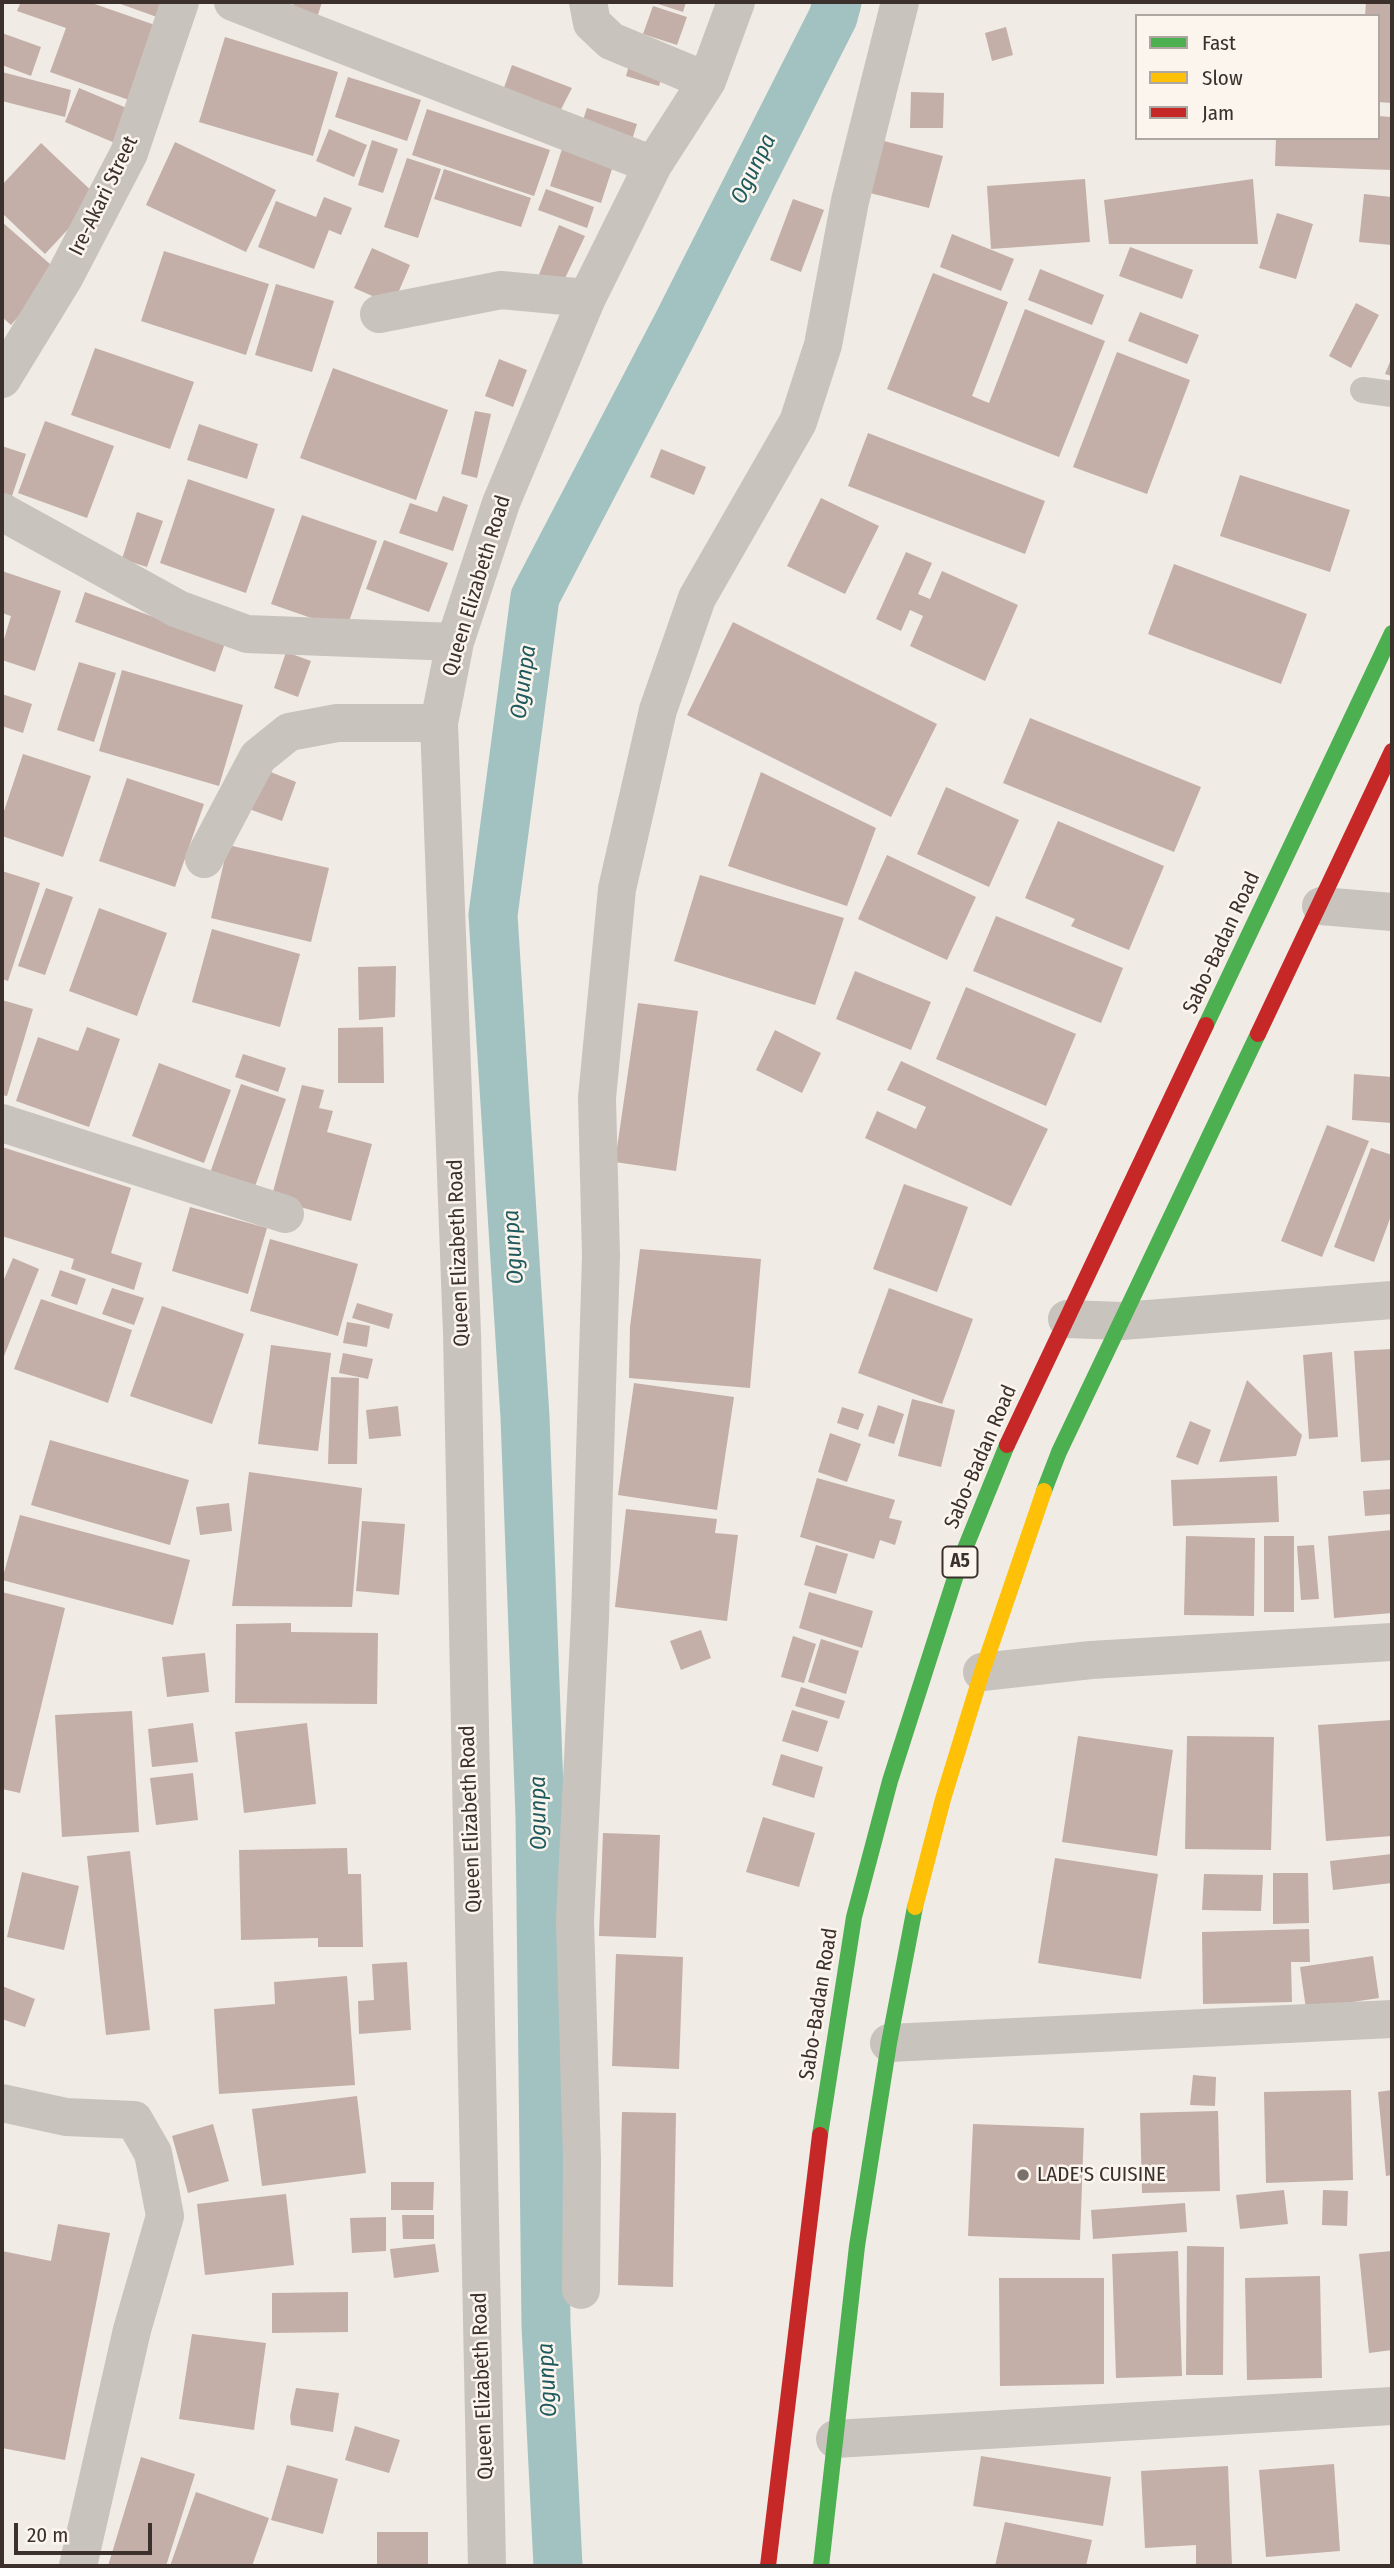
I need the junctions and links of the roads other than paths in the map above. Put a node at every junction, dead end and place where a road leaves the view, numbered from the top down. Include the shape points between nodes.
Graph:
1 (180, 2) edge
2 (233, 2) edge
3 (589, 2) edge
4 (736, 2) edge
5 (900, 2) edge
6 (707, 81) junction
7 (653, 165) junction
8 (587, 298) junction
9 (379, 314) dead end
10 (2, 379) edge
11 (1363, 390) dead end
12 (1392, 394) edge
13 (2, 512) edge
14 (1392, 633) edge
15 (455, 642) junction
16 (439, 723) junction
17 (1392, 751) edge
18 (204, 859) dead end
19 (1321, 906) junction
20 (1392, 912) edge
21 (2, 1123) edge
22 (285, 1214) dead end
23 (1392, 1300) edge
24 (1067, 1319) junction
25 (1122, 1321) junction
26 (1392, 1642) edge
27 (982, 1671) junction
28 (1392, 2019) edge
29 (889, 2043) junction
30 (2, 2103) edge
31 (581, 2290) dead end
32 (1392, 2406) edge
33 (835, 2439) junction
34 (78, 2566) edge
35 (487, 2566) edge
36 (768, 2566) edge
37 (821, 2566) edge

1 - 10 street, Ire-Akari Street via 129,153 65,276
2 - 7 street
3 - 6 street via 592,23 611,41
4 - 6 street, Queen Elizabeth Road
5 - 31 street via 850,201 819,358 798,422 697,598 658,710 617,889 597,1098 601,1256 575,1920
6 - 7 street, Queen Elizabeth Road
7 - 8 street, Queen Elizabeth Road
8 - 9 street via 501,290
8 - 15 street, Queen Elizabeth Road via 500,503
11 - 12 lane
13 - 15 street via 178,609 247,634
14 - 24 highway, Sabo-Badan Road / A5
15 - 16 street, Queen Elizabeth Road
16 - 18 street via 337,723 289,732 258,757
16 - 35 street, Queen Elizabeth Road via 462,1333
17 - 19 highway
19 - 20 street
19 - 25 highway
21 - 22 street
23 - 25 street
24 - 25 street
24 - 36 highway, Sabo-Badan Road / A5 via 1009,1439 962,1556 890,1782 855,1917 805,2246
25 - 27 highway via 1059,1452
26 - 27 street
27 - 29 highway via 917,1900
28 - 29 street
29 - 33 highway via 857,2246
30 - 34 street via 66,2118 134,2120 153,2153 165,2216 131,2330
32 - 33 street
33 - 37 highway

